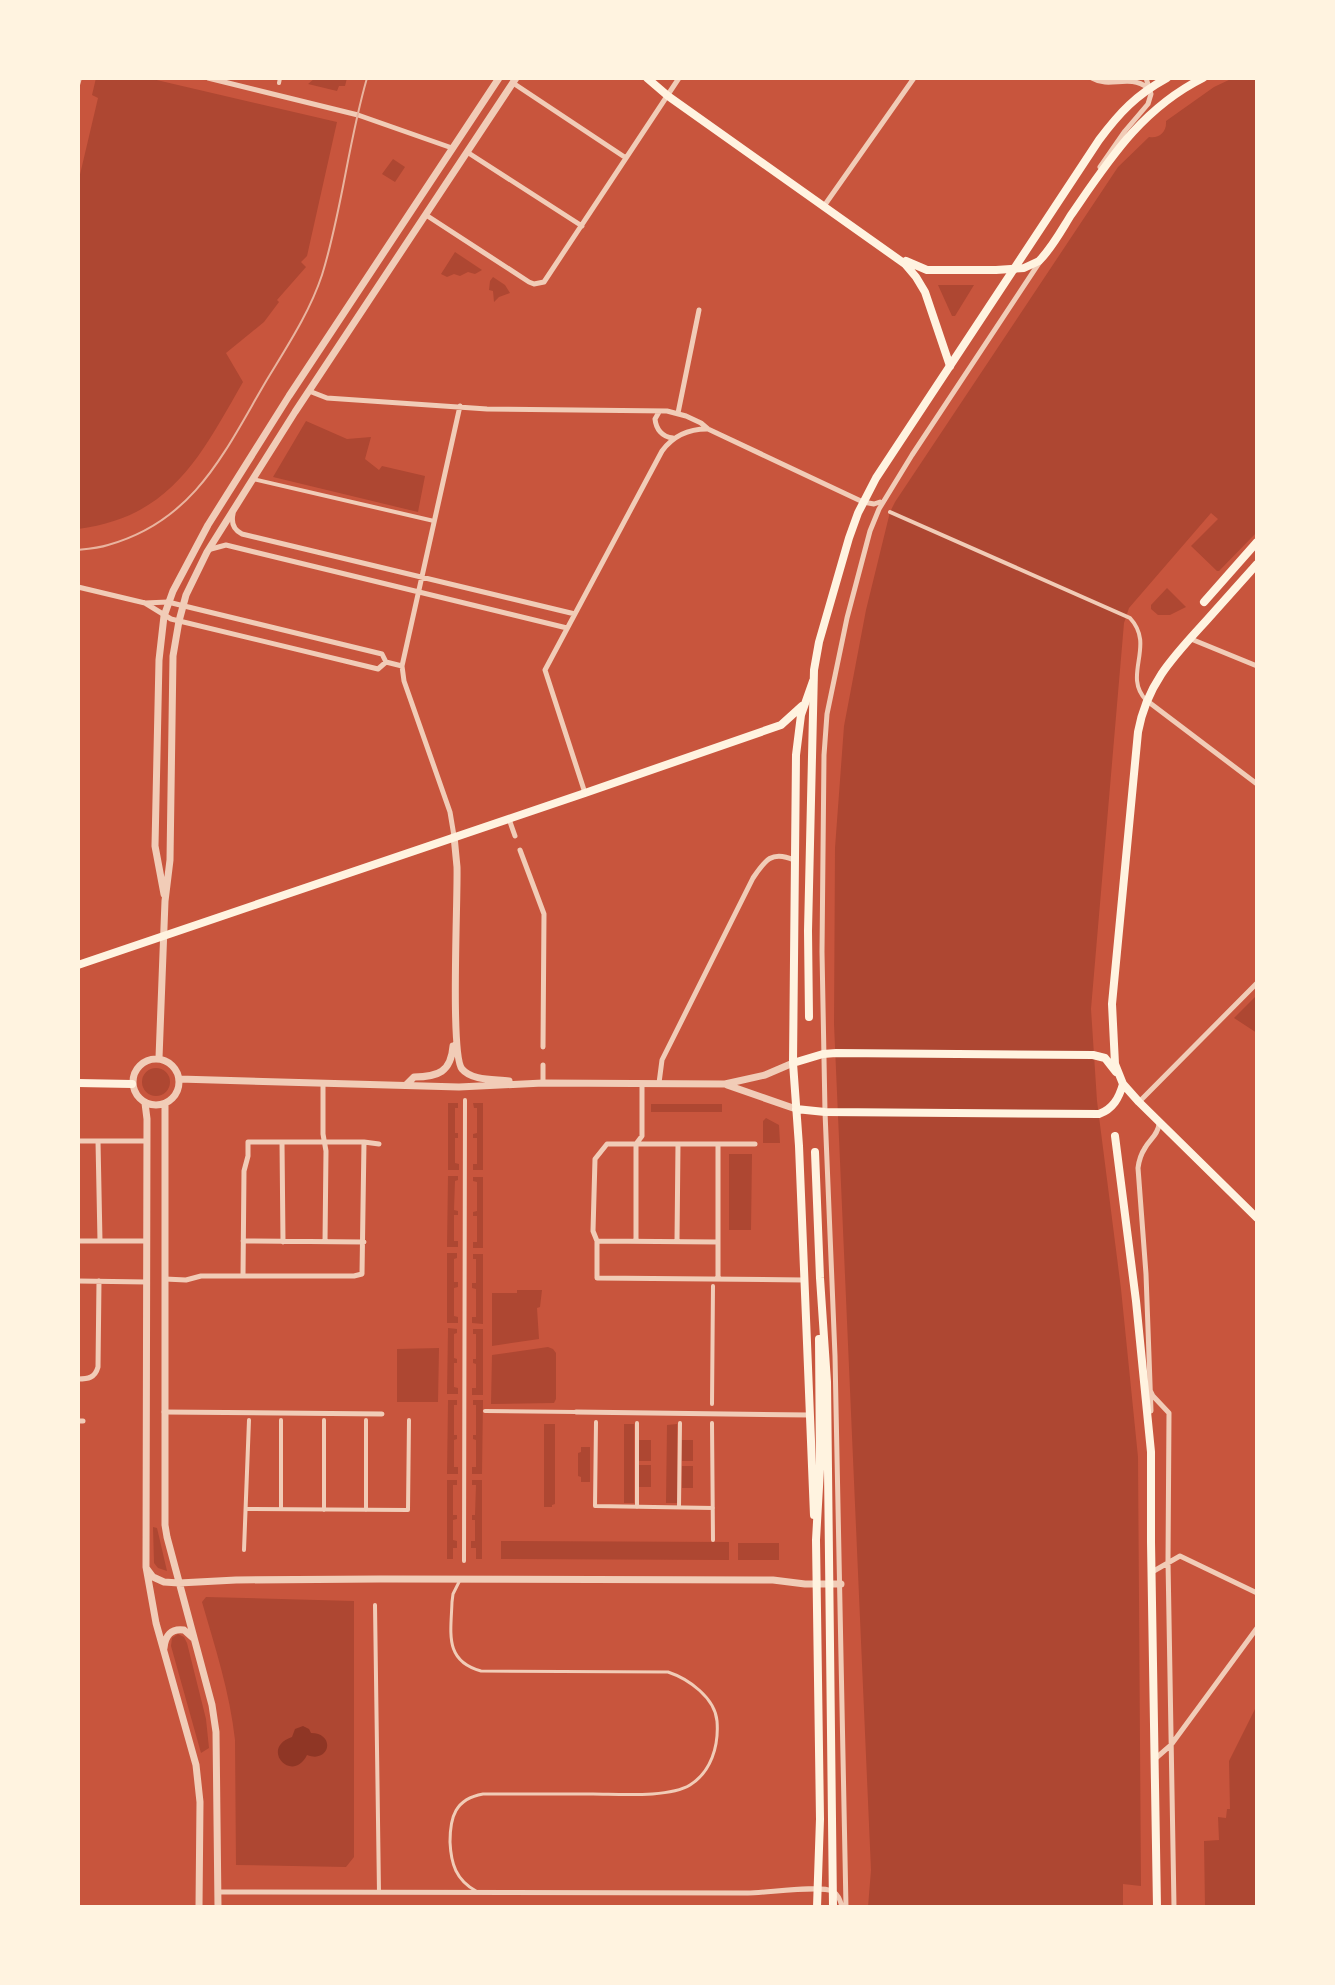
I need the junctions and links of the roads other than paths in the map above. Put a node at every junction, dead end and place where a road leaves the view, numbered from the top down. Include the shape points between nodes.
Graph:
1 (80, 78) edge
2 (208, 78) edge
3 (499, 78) edge
4 (647, 78) edge
5 (679, 78) edge
6 (914, 78) edge
7 (1092, 78) edge
8 (1146, 78) edge
9 (1167, 78) edge
10 (1203, 78) edge
11 (514, 80) edge
12 (78, 85) edge
13 (1149, 89) junction
14 (668, 96) junction
15 (452, 148) junction
16 (467, 152) junction
17 (626, 158) junction
18 (823, 207) junction
19 (1072, 214) junction
20 (426, 215) junction
21 (582, 226) junction
22 (888, 251) junction
23 (1039, 261) junction
24 (1015, 269) junction
25 (699, 310) dead end
26 (950, 366) junction
27 (309, 391) junction
28 (460, 406) junction
29 (660, 411) junction
30 (678, 413) junction
31 (686, 416) junction
32 (708, 429) junction
33 (682, 434) junction
34 (674, 438) junction
35 (253, 479) junction
36 (863, 502) junction
37 (882, 502) junction
38 (234, 509) junction
39 (890, 512) dead end
40 (436, 521) junction
41 (1257, 542) edge
42 (207, 552) junction
43 (1257, 564) edge
44 (423, 578) junction
45 (78, 587) edge
46 (419, 592) junction
47 (168, 602) junction
48 (1204, 602) dead end
49 (145, 603) junction
50 (183, 606) junction
51 (575, 614) junction
52 (164, 616) junction
53 (179, 621) junction
54 (567, 628) junction
55 (1190, 639) junction
56 (386, 662) junction
57 (402, 666) junction
58 (1257, 666) edge
59 (813, 681) junction
60 (1146, 700) junction
61 (803, 706) junction
62 (1257, 784) edge
63 (585, 793) junction
64 (509, 819) junction
65 (454, 836) junction
66 (515, 836) dead end
67 (520, 850) dead end
68 (794, 860) junction
69 (165, 901) junction
70 (164, 934) junction
71 (78, 965) edge
72 (1257, 983) edge
73 (809, 1017) dead end
74 (456, 1022) junction
75 (543, 1047) dead end
76 (823, 1054) junction
77 (159, 1058) junction
78 (793, 1063) junction
79 (543, 1065) dead end
80 (179, 1079) junction
81 (1121, 1080) junction
82 (323, 1082) junction
83 (78, 1083) edge
84 (659, 1083) junction
85 (132, 1084) junction
86 (539, 1084) junction
87 (642, 1084) junction
88 (725, 1084) junction
89 (406, 1085) junction
90 (465, 1100) dead end
91 (1139, 1102) junction
92 (145, 1103) junction
93 (165, 1104) junction
94 (796, 1109) junction
95 (825, 1112) junction
96 (1158, 1119) junction
97 (1115, 1136) dead end
98 (78, 1141) edge
99 (98, 1141) junction
100 (147, 1141) junction
101 (282, 1142) junction
102 (324, 1142) junction
103 (364, 1142) junction
104 (379, 1144) dead end
105 (636, 1144) junction
106 (678, 1144) junction
107 (718, 1144) junction
108 (755, 1144) dead end
109 (815, 1152) dead end
110 (1257, 1218) edge
111 (78, 1241) edge
112 (100, 1241) junction
113 (147, 1241) junction
114 (243, 1241) junction
115 (597, 1241) junction
116 (636, 1241) junction
117 (677, 1241) junction
118 (283, 1242) junction
119 (325, 1242) junction
120 (364, 1242) junction
121 (718, 1242) junction
122 (243, 1276) junction
123 (820, 1278) junction
124 (164, 1279) junction
125 (718, 1279) junction
126 (805, 1280) junction
127 (78, 1281) edge
128 (99, 1281) junction
129 (147, 1282) junction
130 (713, 1286) dead end
131 (78, 1379) edge
132 (1150, 1390) junction
133 (712, 1404) dead end
134 (485, 1411) dead end
135 (164, 1412) junction
136 (576, 1412) joint
137 (382, 1414) dead end
138 (810, 1415) junction
139 (249, 1420) dead end
140 (281, 1420) dead end
141 (324, 1420) dead end
142 (366, 1420) dead end
143 (409, 1420) dead end
144 (596, 1422) dead end
145 (637, 1423) dead end
146 (680, 1423) dead end
147 (712, 1423) dead end
148 (1151, 1452) junction
149 (637, 1507) junction
150 (679, 1507) junction
151 (713, 1508) junction
152 (246, 1509) junction
153 (281, 1509) junction
154 (324, 1510) junction
155 (366, 1510) junction
156 (713, 1540) dead end
157 (816, 1540) junction
158 (244, 1550) dead end
159 (464, 1561) dead end
160 (1168, 1561) junction
161 (146, 1567) junction
162 (1151, 1573) junction
163 (461, 1579) junction
164 (179, 1583) junction
165 (817, 1584) junction
166 (830, 1584) junction
167 (841, 1584) junction
168 (1257, 1593) edge
169 (375, 1605) dead end
170 (1257, 1628) edge
171 (194, 1639) junction
172 (163, 1649) junction
173 (1171, 1745) junction
174 (1155, 1759) junction
175 (817, 1888) junction
176 (834, 1891) junction
177 (199, 1892) junction
178 (218, 1892) junction
179 (379, 1892) junction
180 (481, 1893) junction
181 (1157, 1904) edge
182 (199, 1907) edge
183 (218, 1907) edge
184 (817, 1907) edge
185 (833, 1907) edge
186 (844, 1907) edge
187 (1174, 1907) edge

1 - 12 street
2 - 15 street via 358,115
3 - 15 street
4 - 14 main road
5 - 14 street
6 - 18 street
7 - 13 street via 1136,81
8 - 13 street
9 - 13 main road
10 - 19 main road via 1155,108 1132,131
11 - 16 street
11 - 17 street
13 - 19 street via 1148,104 1114,146
13 - 24 main road via 1114,120
14 - 17 street
14 - 18 main road
15 - 47 street via 237,478
16 - 20 street
16 - 21 street
17 - 21 street
18 - 22 main road
19 - 23 main road
20 - 21 street via 534,284 548,278
20 - 27 street
22 - 24 main road via 927,270
22 - 26 main road via 921,283
23 - 24 main road
23 - 37 street
24 - 26 main road
25 - 30 street
26 - 36 main road
27 - 28 street via 327,398
27 - 35 street
28 - 29 street
28 - 40 street
29 - 30 street
29 - 34 street via 656,425 664,436
30 - 31 street
31 - 32 street
31 - 33 street
32 - 33 street
32 - 36 street
33 - 34 street
34 - 51 street via 662,451
35 - 38 street
35 - 40 street
36 - 37 street
36 - 59 main road via 819,642
37 - 76 street via 830,693 824,755
38 - 42 street
38 - 44 street via 232,521 242,534
39 - 60 street via 1130,618 1140,632 1138,687
40 - 44 street
41 - 48 main road
42 - 46 street via 226,545
42 - 50 street
43 - 55 main road
44 - 46 street
44 - 51 street
45 - 49 street
46 - 54 street
46 - 57 street
47 - 49 street
47 - 50 street
47 - 52 street
49 - 52 street
50 - 53 street
50 - 56 street via 382,654
51 - 54 street
52 - 53 street
52 - 69 street via 155,846
53 - 56 street via 378,669
53 - 69 street via 173,656
54 - 63 street via 545,670
55 - 58 street
55 - 60 main road
56 - 57 street
57 - 65 street
59 - 61 main road
59 - 73 main road
60 - 62 street
60 - 81 main road via 1138,732 1112,1004 1115,1064
61 - 63 main road via 781,725
61 - 68 main road via 796,755
63 - 64 main road
64 - 65 main road
64 - 66 street
65 - 70 main road
65 - 74 street
67 - 75 street via 544,914
68 - 78 main road
68 - 84 street via 767,858 753,878 662,1060
69 - 70 street
70 - 71 main road
70 - 77 street
72 - 91 street
74 - 86 street via 462,1070 477,1077
74 - 89 street via 446,1067 434,1076 414,1077
76 - 78 main road
76 - 81 main road via 1093,1055 1105,1058
76 - 95 street
77 - 80 street via 170,1063
77 - 85 street via 143,1062
78 - 88 street
78 - 94 main road
79 - 86 street
80 - 82 street
80 - 93 street via 176,1094
81 - 91 main road
81 - 95 main road via 1112,1106 1099,1114
82 - 89 street
82 - 102 street
83 - 85 main road
84 - 87 street
84 - 88 street
85 - 92 street
86 - 87 street
86 - 89 street
87 - 105 street via 642,1136
88 - 94 street
90 - 159 street
91 - 96 main road
92 - 93 street
92 - 100 street
93 - 124 street
94 - 95 main road
94 - 126 main road
95 - 167 street
96 - 110 main road
96 - 132 street via 1158,1131 1138,1168
97 - 148 main road
98 - 99 street
99 - 100 street
99 - 112 street
100 - 113 street
101 - 102 street
101 - 114 street via 248,1142
101 - 118 street
102 - 103 street
102 - 119 street
103 - 104 street
103 - 120 street
105 - 106 street
105 - 115 street via 607,1144 595,1159
105 - 116 street
106 - 107 street
106 - 117 street
107 - 108 street
107 - 121 street
109 - 123 main road
111 - 112 street
112 - 113 street
113 - 129 street
114 - 118 street
114 - 122 street
115 - 116 street
115 - 125 street via 597,1278
116 - 117 street
117 - 121 street
118 - 119 street
119 - 120 street
120 - 122 street via 362,1274
121 - 125 street
122 - 124 street
123 - 157 main road
123 - 166 main road
124 - 135 street
125 - 126 street
126 - 138 main road
127 - 128 street
128 - 129 street
128 - 131 street via 98,1367 94,1376
129 - 161 street
130 - 133 street
132 - 148 street
132 - 160 street via 1169,1413
134 - 136 street
135 - 137 street
135 - 164 street via 165,1525
136 - 138 street
138 - 157 main road
139 - 152 street
140 - 153 street
141 - 154 street
142 - 155 street
143 - 155 street via 408,1510
144 - 149 street via 595,1506
145 - 149 street
146 - 150 street
147 - 151 street
148 - 162 main road
149 - 150 street
150 - 151 street
151 - 156 street
152 - 153 street
152 - 158 street
153 - 154 street
154 - 155 street
157 - 165 main road
160 - 162 street
160 - 168 street via 1180,1556
160 - 173 street
161 - 164 street via 153,1577
161 - 172 street
162 - 174 main road
163 - 164 street
163 - 165 street
163 - 180 lane via 453,1596 452,1634 455,1654 464,1665 481,1671 667,1672 700,1691 718,1724 715,1754 707,1768 678,1791 483,1794 464,1801 451,1820 451,1856 462,1881
164 - 171 street
165 - 166 street
165 - 175 main road
166 - 167 street
166 - 176 main road
167 - 186 street
169 - 179 street
170 - 173 street
171 - 172 street via 184,1630 173,1630
171 - 178 street via 216,1732
172 - 177 street via 196,1765
173 - 174 street
173 - 187 street
174 - 181 main road
175 - 176 street
175 - 180 street via 771,1893
175 - 184 main road
176 - 185 main road
176 - 186 street
177 - 178 street
177 - 182 street
178 - 179 street
178 - 183 street
179 - 180 street

